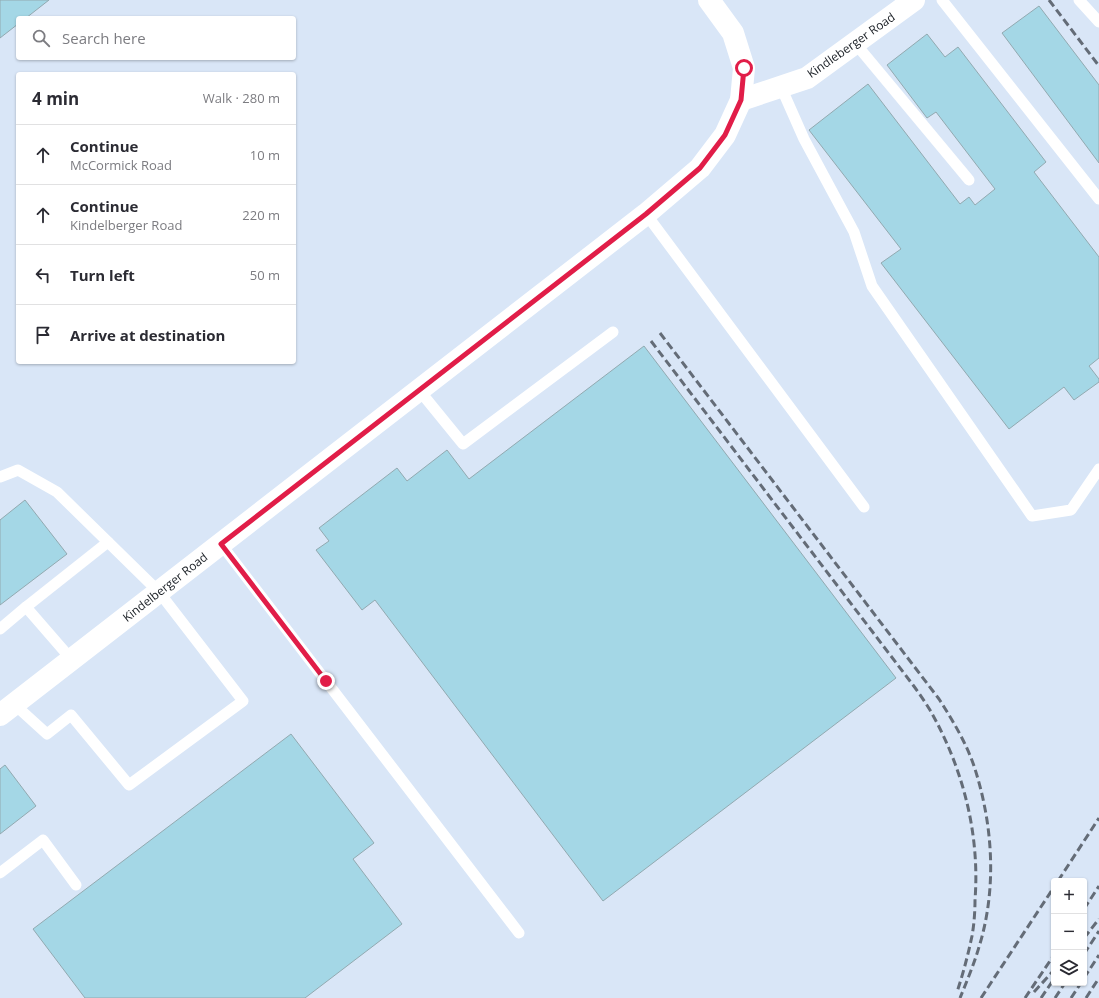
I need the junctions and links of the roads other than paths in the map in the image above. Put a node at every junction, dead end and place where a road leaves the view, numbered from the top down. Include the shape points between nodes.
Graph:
1 (710, 0) edge
2 (914, 0) edge
3 (942, 0) edge
4 (1080, 0) edge
5 (1099, 22) edge
6 (855, 43) junction
7 (780, 87) junction
8 (741, 100) junction
9 (969, 180) dead end
10 (1099, 199) edge
11 (646, 214) junction
12 (613, 332) dead end
13 (419, 390) junction
14 (1099, 469) edge
15 (0, 477) edge
16 (864, 508) dead end
17 (108, 542) junction
18 (221, 544) junction
19 (159, 592) junction
20 (26, 607) junction
21 (0, 629) edge
22 (72, 660) junction
23 (7, 710) edge
24 (0, 873) edge
25 (76, 885) dead end
26 (519, 933) dead end

1 - 8 street, Kindelberger Road via 733,33 744,68
2 - 6 street, Kindleberger Road
3 - 10 lane
4 - 5 lane
6 - 7 street, Kindleberger Road via 807,78
6 - 9 lane
7 - 8 street, Kindleberger Road
7 - 14 lane via 854,232 872,286 1032,516 1071,510
8 - 11 street, Kindelberger Road via 725,135 700,168
11 - 13 street, Kindelberger Road
11 - 16 lane
12 - 13 lane via 463,444
13 - 18 street, Kindelberger Road
15 - 17 lane via 18,470 57,492
17 - 19 lane
17 - 20 lane
18 - 19 street, Kindelberger Road
18 - 26 lane
19 - 22 street, Kindelberger Road
19 - 23 lane via 244,701 129,785 71,715 47,734
20 - 21 lane
20 - 22 lane
22 - 23 street, Kindelberger Road
24 - 25 lane via 43,840

